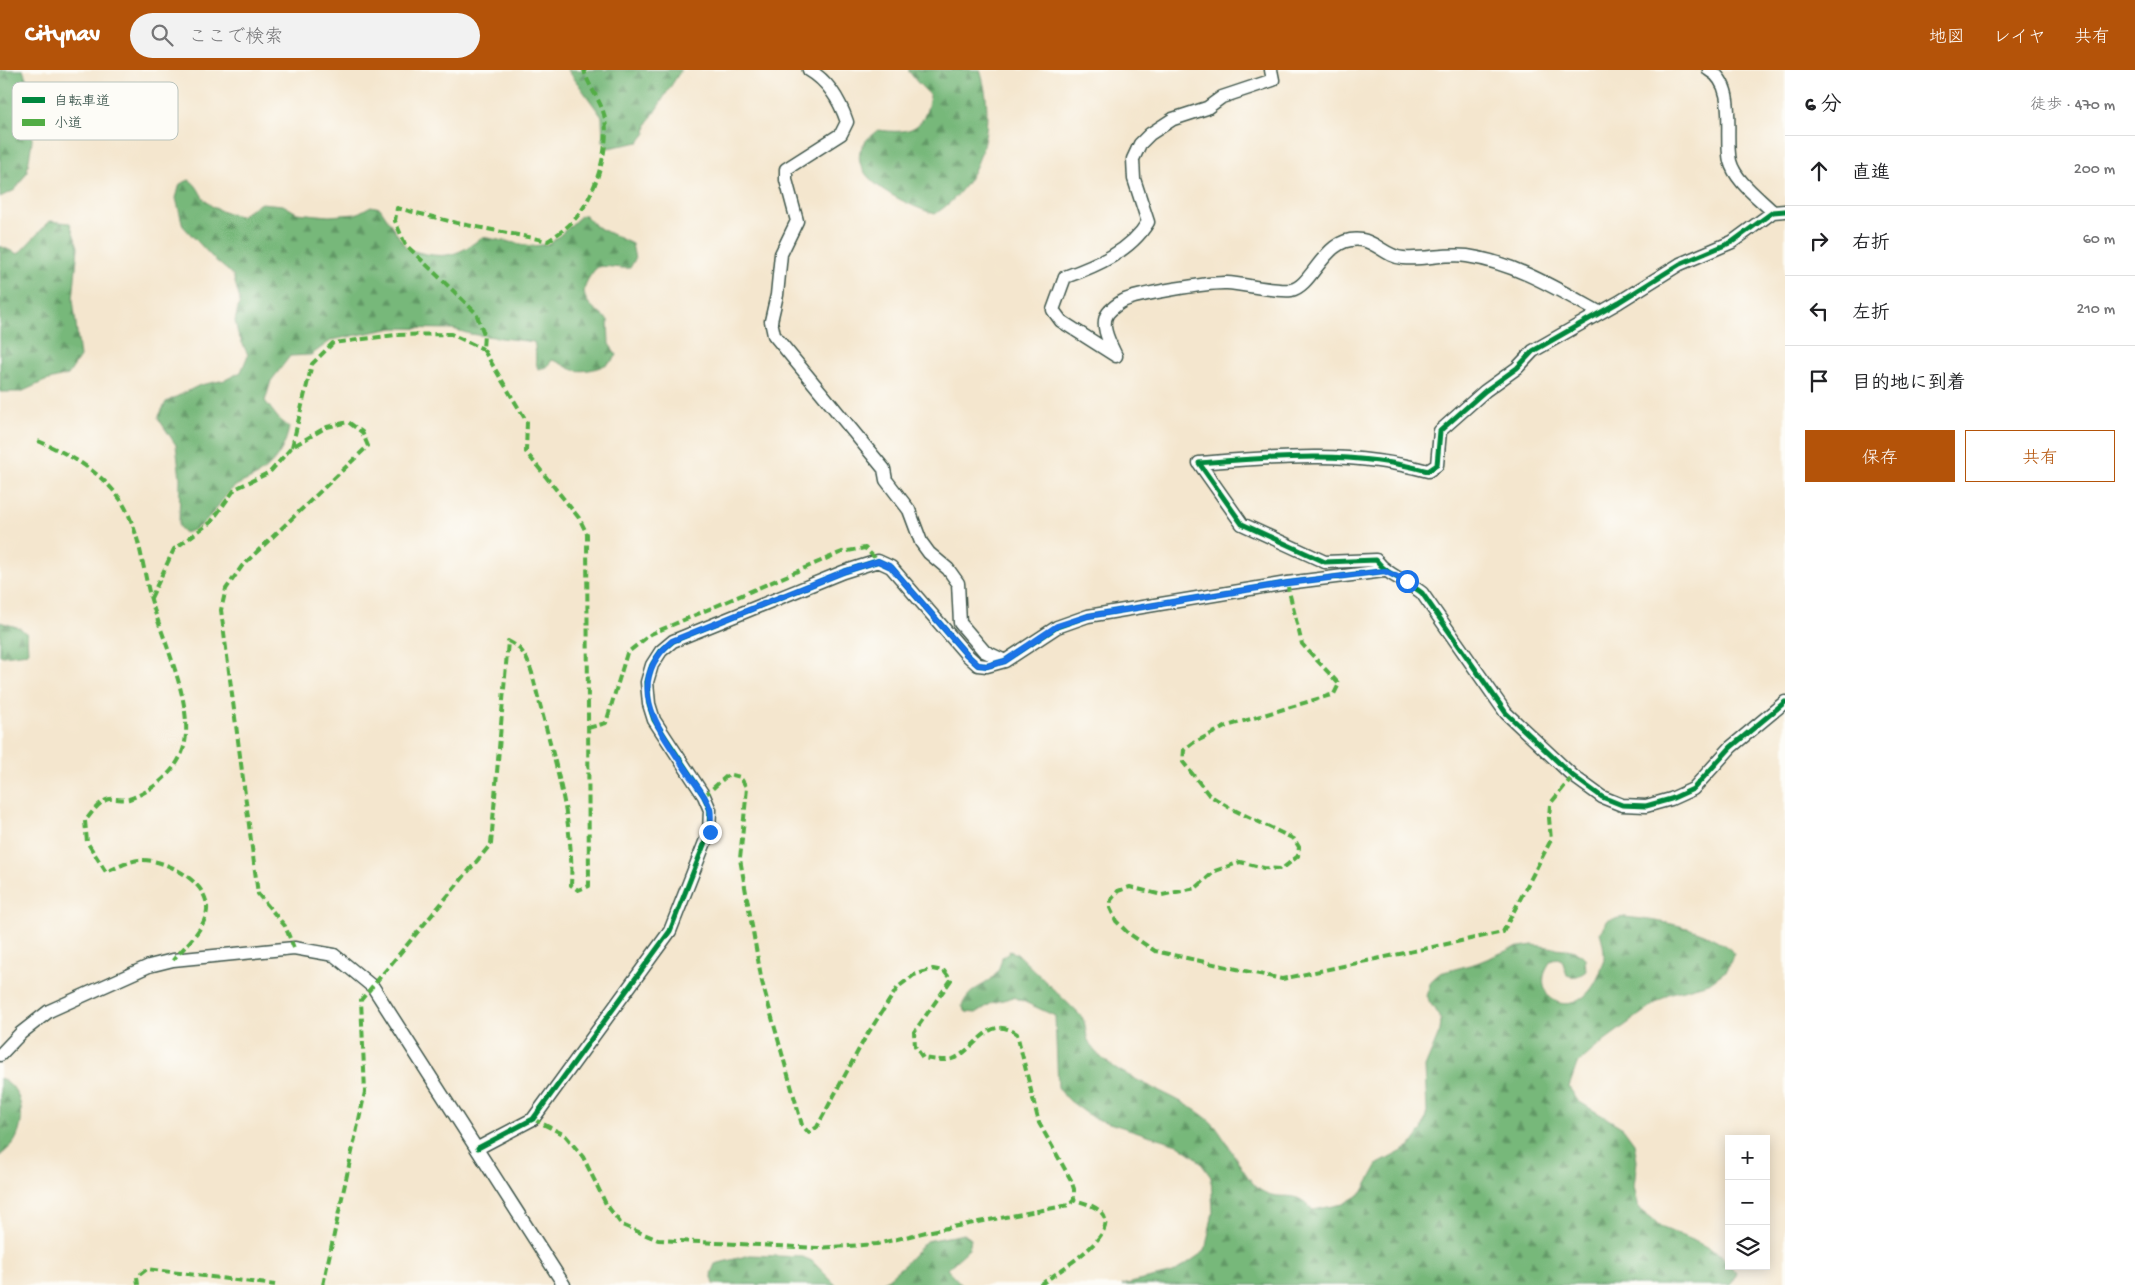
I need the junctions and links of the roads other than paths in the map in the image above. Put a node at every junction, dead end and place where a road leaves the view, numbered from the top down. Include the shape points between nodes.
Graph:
1 (808, 70) edge
2 (1271, 70) edge
3 (1709, 70) edge
4 (1779, 212) edge
5 (1599, 312) junction
6 (1384, 571) junction
7 (1005, 661) junction
8 (1785, 702) edge
9 (0, 1055) edge
10 (478, 1148) junction
11 (564, 1285) edge

1 - 7 street via 834,93 847,122 841,134 786,169 797,221 781,254 771,321 774,336 884,469 886,480 909,510 921,542 958,584 960,623 984,651
2 - 5 street via 1273,80 1222,97 1207,108 1173,119 1140,144 1133,159 1134,179 1148,222 1140,235 1120,250 1092,268 1065,277 1053,310 1060,322 1116,356 1105,323 1108,314 1123,301 1224,283 1291,290 1303,285 1324,254 1349,240 1363,240 1386,254 1402,258 1466,256 1504,265 1534,277
3 - 4 street via 1716,74 1728,99 1730,162 1738,178
4 - 5 street via 1732,242 1680,264
5 - 6 street via 1533,351 1517,368 1457,415 1440,431 1437,465 1428,471 1360,457 1199,462 1242,524 1324,562 1376,560
6 - 7 street via 1288,583 1088,616 1057,626
6 - 8 street via 1422,592 1506,713 1573,776 1602,797 1622,804 1646,806 1693,789 1731,747
7 - 10 street via 978,665 891,567 878,561 687,634 661,650 647,682 654,720 704,796 710,810 710,832 670,931 533,1119
9 - 10 street via 49,1011 150,966 173,960 294,948 334,955 373,986
10 - 11 street

